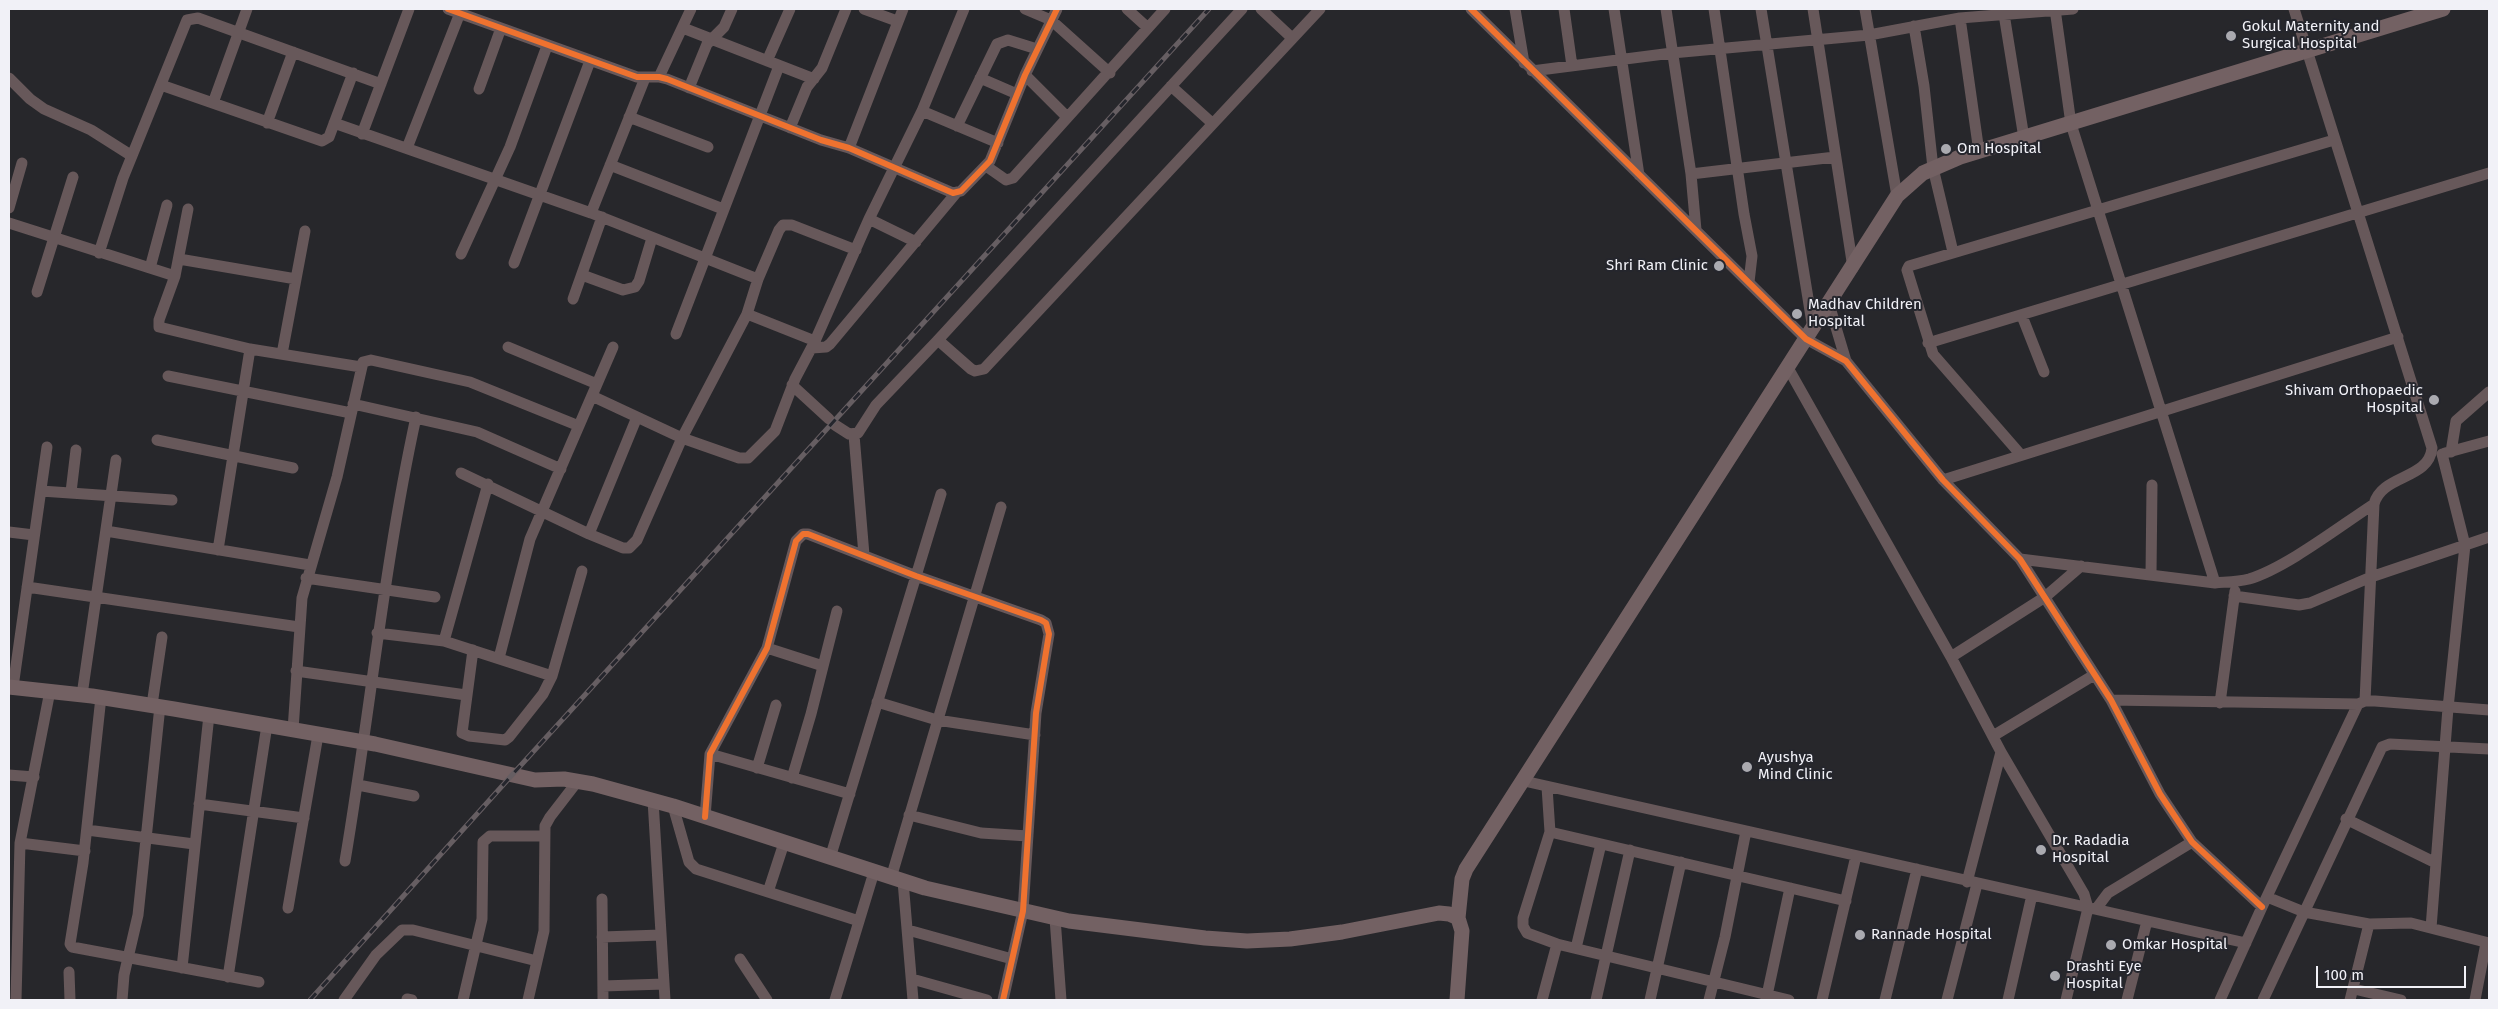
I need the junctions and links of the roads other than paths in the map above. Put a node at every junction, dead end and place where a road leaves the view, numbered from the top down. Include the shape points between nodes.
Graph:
1 (247, 9) edge
2 (409, 9) edge
3 (448, 9) edge
4 (691, 9) edge
5 (732, 9) edge
6 (790, 9) edge
7 (846, 9) edge
8 (864, 9) edge
9 (903, 9) edge
10 (964, 9) edge
11 (1025, 9) edge
12 (1057, 9) edge
13 (1127, 9) edge
14 (1165, 9) edge
15 (1242, 9) edge
16 (1261, 9) edge
17 (1320, 9) edge
18 (1471, 9) edge
19 (1515, 9) edge
20 (1564, 9) edge
21 (1614, 9) edge
22 (1666, 9) edge
23 (1714, 9) edge
24 (1761, 9) edge
25 (1813, 9) edge
26 (1865, 9) edge
27 (2073, 9) edge
28 (2294, 9) edge
29 (2055, 10) edge
30 (2435, 10) edge
31 (460, 13) junction
32 (2004, 14) junction
33 (1960, 18) junction
34 (1051, 20) junction
35 (897, 21) junction
36 (1914, 26) junction
37 (501, 28) junction
38 (683, 28) junction
39 (1148, 28) junction
40 (239, 32) junction
41 (1869, 35) junction
42 (1292, 38) junction
43 (711, 40) junction
44 (1817, 40) junction
45 (1766, 45) junction
46 (547, 46) junction
47 (1720, 48) junction
48 (1037, 49) junction
49 (2306, 51) junction
50 (293, 52) junction
51 (1672, 53) junction
52 (1621, 60) junction
53 (590, 61) junction
54 (767, 61) junction
55 (780, 66) junction
56 (1572, 66) junction
57 (1528, 67) junction
58 (1110, 73) junction
59 (353, 74) junction
60 (1024, 75) junction
61 (659, 77) junction
62 (9, 78) edge
63 (645, 78) junction
64 (980, 78) junction
65 (814, 79) junction
66 (380, 84) junction
67 (162, 85) junction
68 (1171, 86) junction
69 (479, 88) dead end
70 (689, 88) junction
71 (1017, 94) junction
72 (213, 103) junction
73 (922, 112) junction
74 (760, 116) junction
75 (630, 117) junction
76 (1067, 118) junction
77 (267, 123) junction
78 (334, 123) junction
79 (1212, 123) junction
80 (2071, 124) junction
81 (957, 126) junction
82 (790, 128) junction
83 (362, 134) junction
84 (2024, 138) junction
85 (2334, 140) junction
86 (998, 143) junction
87 (708, 147) dead end
88 (407, 148) junction
89 (848, 148) junction
90 (1979, 152) junction
91 (1835, 157) junction
92 (131, 159) junction
93 (22, 163) dead end
94 (1786, 163) junction
95 (610, 165) junction
96 (986, 166) junction
97 (894, 167) junction
98 (1933, 168) junction
99 (1738, 169) junction
100 (2489, 173) edge
101 (1691, 174) junction
102 (1639, 175) junction
103 (73, 177) dead end
104 (496, 179) junction
105 (957, 192) junction
106 (541, 195) junction
107 (1897, 196) junction
108 (167, 205) dead end
109 (9, 208) edge
110 (188, 209) dead end
111 (723, 209) junction
112 (2099, 210) junction
113 (2358, 214) junction
114 (597, 215) junction
115 (869, 219) junction
116 (9, 223) edge
117 (1696, 230) junction
118 (305, 231) dead end
119 (54, 238) junction
120 (652, 238) junction
121 (916, 242) junction
122 (856, 250) junction
123 (1953, 252) junction
124 (99, 253) junction
125 (461, 254) dead end
126 (706, 258) junction
127 (179, 259) junction
128 (514, 263) dead end
129 (150, 268) junction
130 (1853, 268) junction
131 (582, 275) junction
132 (175, 276) junction
133 (296, 279) junction
134 (758, 279) junction
135 (1749, 282) junction
136 (2123, 286) junction
137 (37, 292) dead end
138 (573, 299) dead end
139 (1829, 304) junction
140 (747, 314) junction
141 (2022, 316) junction
142 (676, 334) dead end
143 (1810, 334) junction
144 (2398, 338) junction
145 (938, 340) junction
146 (1928, 343) junction
147 (814, 344) junction
148 (613, 346) dead end
149 (508, 347) dead end
150 (250, 349) junction
151 (282, 354) junction
152 (1846, 361) junction
153 (360, 367) junction
154 (1788, 368) junction
155 (2044, 372) dead end
156 (168, 376) dead end
157 (597, 384) junction
158 (792, 386) junction
159 (243, 390) junction
160 (2489, 392) edge
161 (592, 396) junction
162 (352, 408) junction
163 (2163, 411) junction
164 (416, 417) junction
165 (636, 417) junction
166 (579, 426) junction
167 (856, 434) junction
168 (682, 438) junction
169 (157, 440) dead end
170 (2489, 441) edge
171 (47, 447) dead end
172 (76, 450) dead end
173 (2442, 454) junction
174 (2021, 455) junction
175 (234, 456) junction
176 (116, 460) dead end
177 (293, 468) dead end
178 (561, 469) junction
179 (461, 473) dead end
180 (1943, 480) junction
181 (488, 484) junction
182 (2152, 485) dead end
183 (41, 491) junction
184 (71, 492) junction
185 (111, 494) junction
186 (941, 494) dead end
187 (172, 500) dead end
188 (2374, 504) junction
189 (1001, 507) dead end
190 (541, 511) junction
191 (106, 531) junction
192 (9, 532) edge
193 (589, 534) junction
194 (34, 535) junction
195 (2489, 537) edge
196 (2465, 545) junction
197 (218, 550) junction
198 (864, 556) junction
199 (2020, 558) junction
200 (310, 566) junction
201 (2081, 566) junction
202 (582, 571) dead end
203 (2151, 575) junction
204 (916, 576) junction
205 (2371, 577) junction
206 (306, 578) junction
207 (2236, 582) junction
208 (2215, 583) junction
209 (27, 587) junction
210 (384, 589) junction
211 (2045, 596) junction
212 (2234, 596) junction
213 (96, 597) junction
214 (435, 597) dead end
215 (974, 597) junction
216 (837, 611) dead end
217 (299, 627) junction
218 (377, 633) junction
219 (162, 637) dead end
220 (444, 641) junction
221 (768, 648) junction
222 (474, 650) junction
223 (1951, 657) junction
224 (499, 658) junction
225 (823, 666) junction
226 (296, 671) junction
227 (2094, 675) junction
228 (552, 676) junction
229 (370, 681) junction
230 (11, 687) edge
231 (50, 691) junction
232 (82, 694) junction
233 (466, 696) junction
234 (101, 697) junction
235 (2111, 700) junction
236 (877, 702) junction
237 (2220, 703) junction
238 (2361, 703) junction
239 (776, 705) dead end
240 (156, 706) junction
241 (2448, 708) junction
242 (2489, 710) edge
243 (209, 715) junction
244 (937, 720) junction
245 (267, 725) junction
246 (293, 730) junction
247 (318, 735) junction
248 (1034, 735) junction
249 (1992, 736) junction
250 (365, 743) junction
251 (2445, 746) junction
252 (2489, 749) edge
253 (2001, 752) junction
254 (710, 754) junction
255 (757, 768) junction
256 (9, 775) edge
257 (34, 777) junction
258 (792, 778) junction
259 (1524, 781) junction
260 (578, 782) junction
261 (358, 784) junction
262 (1547, 786) junction
263 (850, 794) junction
264 (414, 796) dead end
265 (653, 800) junction
266 (199, 804) junction
267 (672, 806) junction
268 (253, 811) junction
269 (909, 815) junction
270 (705, 817) junction
271 (304, 818) junction
272 (2346, 819) junction
273 (87, 830) junction
274 (1746, 831) junction
275 (1550, 832) junction
276 (544, 836) junction
277 (1028, 836) junction
278 (144, 837) junction
279 (2192, 842) junction
280 (784, 843) junction
281 (20, 844) junction
282 (194, 844) junction
283 (1601, 844) junction
284 (1630, 850) junction
285 (85, 851) junction
286 (1856, 856) junction
287 (830, 858) junction
288 (345, 861) dead end
289 (1682, 862) junction
290 (2436, 863) junction
291 (1917, 869) junction
292 (874, 872) junction
293 (1737, 875) junction
294 (897, 880) junction
295 (1972, 883) junction
296 (1790, 888) junction
297 (768, 892) junction
298 (2032, 895) junction
299 (602, 899) dead end
300 (13, 900) edge
301 (1846, 901) junction
302 (2264, 902) junction
303 (288, 908) dead end
304 (2092, 908) junction
305 (1023, 911) junction
306 (2304, 912) junction
307 (1055, 918) junction
308 (1458, 918) junction
309 (859, 921) junction
310 (2147, 921) junction
311 (2369, 924) junction
312 (2431, 928) junction
313 (908, 930) junction
314 (661, 935) junction
315 (602, 937) junction
316 (2246, 943) junction
317 (2488, 943) edge
318 (1557, 944) junction
319 (476, 946) junction
320 (1576, 948) junction
321 (1606, 955) junction
322 (129, 958) junction
323 (740, 959) dead end
324 (1012, 959) junction
325 (13, 961) edge
326 (537, 961) junction
327 (182, 968) junction
328 (1658, 968) junction
329 (69, 972) dead end
330 (228, 977) junction
331 (912, 979) junction
332 (1714, 981) junction
333 (259, 982) dead end
334 (664, 984) junction
335 (602, 986) junction
336 (2352, 995) edge
337 (1766, 997) edge
338 (16, 1000) edge
339 (70, 1000) edge
340 (122, 1000) edge
341 (344, 1000) edge
342 (463, 1000) edge
343 (528, 1000) edge
344 (603, 1000) edge
345 (665, 1000) edge
346 (767, 1000) edge
347 (835, 1000) edge
348 (914, 1000) edge
349 (987, 1000) edge
350 (1003, 1000) edge
351 (1061, 1000) edge
352 (1457, 1000) edge
353 (1542, 1000) edge
354 (1596, 1000) edge
355 (1650, 1000) edge
356 (1709, 1000) edge
357 (1789, 1000) edge
358 (1822, 1000) edge
359 (1885, 1000) edge
360 (1947, 1000) edge
361 (2008, 1000) edge
362 (2066, 1000) edge
363 (2127, 1000) edge
364 (2220, 1000) edge
365 (2263, 1000) edge
366 (2400, 1000) edge
367 (2475, 1000) edge

1 - 40 street
2 - 66 street
3 - 31 street
4 - 38 street
5 - 43 street via 724,27
6 - 54 street
7 - 65 street via 822,68
8 - 35 street
9 - 35 street
10 - 73 street
11 - 34 street
12 - 34 street
13 - 39 street
14 - 39 street
15 - 68 street
16 - 42 street
17 - 42 street
18 - 57 street
19 - 57 street
20 - 56 street
21 - 52 street
22 - 51 street
23 - 47 street
24 - 45 street
25 - 44 street
26 - 41 street
27 - 29 street
28 - 49 street
29 - 32 street
29 - 80 street
30 - 49 main road
31 - 37 street
31 - 88 street
32 - 33 street
32 - 84 street
33 - 36 street
33 - 90 street
34 - 48 street
34 - 58 street
35 - 89 street
36 - 41 street
36 - 98 street
37 - 46 street
37 - 69 street
38 - 43 street
38 - 61 street
39 - 58 street
40 - 50 street
40 - 67 street via 198,18 186,20
40 - 72 street
41 - 44 street
41 - 107 street
42 - 79 street
43 - 54 street
43 - 70 street
44 - 45 street
44 - 91 street
45 - 47 street
45 - 94 street
46 - 53 street
46 - 104 street
47 - 51 street
47 - 99 street
48 - 60 street
48 - 64 street via 1002,40
49 - 80 main road
49 - 85 street
50 - 59 street
50 - 77 street
51 - 52 street
51 - 101 street
52 - 56 street
52 - 102 street
53 - 63 street
53 - 106 street
54 - 55 street
55 - 65 street
55 - 74 street
56 - 57 street
57 - 102 street
58 - 76 street
59 - 66 street
59 - 78 street
60 - 71 street
60 - 76 street
61 - 63 street
61 - 70 street
62 - 92 street via 44,109 91,130
63 - 75 street
64 - 71 street
64 - 81 street
65 - 82 street via 804,93
66 - 83 street
67 - 72 street
67 - 92 street
68 - 79 street
68 - 145 street
70 - 74 street
71 - 86 street
72 - 77 street
73 - 81 street
73 - 97 street
74 - 82 street
74 - 111 street
75 - 87 street
75 - 95 street
76 - 96 street via 1013,178 1006,180
77 - 78 street via 322,141 329,137
78 - 83 street
79 - 145 street via 984,369 971,369
80 - 84 main road
80 - 112 street
81 - 86 street
82 - 89 street
83 - 88 street
84 - 90 main road
85 - 112 street
85 - 113 street
86 - 96 street
88 - 104 street
89 - 97 street
90 - 98 main road
91 - 94 street
91 - 130 street
92 - 124 street
93 - 109 street
94 - 99 street
94 - 143 street
95 - 111 street
95 - 114 street
96 - 105 street
97 - 105 street via 947,191
97 - 115 street
98 - 107 main road
98 - 123 street
99 - 101 street
99 - 135 street via 1753,261
100 - 113 street
101 - 117 street
102 - 117 street
103 - 119 street
104 - 106 street
104 - 125 street
105 - 121 street
106 - 114 street
106 - 128 street
107 - 130 main road
108 - 129 street
110 - 127 street
111 - 126 street
112 - 123 street
112 - 136 street
113 - 136 street
113 - 144 street
114 - 120 street
114 - 131 street
115 - 121 street
115 - 122 street
116 - 119 street
117 - 135 street
118 - 133 street
119 - 124 street
119 - 137 street
120 - 126 street
120 - 131 street via 640,281 635,287 623,290
121 - 147 street via 830,344 826,347
122 - 134 street via 787,224 779,230
122 - 147 street
123 - 146 street via 1912,264 1907,270
124 - 129 street
126 - 134 street
126 - 142 street
127 - 132 street
127 - 133 street
129 - 132 street
130 - 139 main road
131 - 138 street
132 - 150 street via 159,327
133 - 151 street
134 - 140 street
135 - 143 street
136 - 141 street
136 - 163 street
139 - 143 main road
139 - 152 street
140 - 147 street
140 - 168 street
141 - 146 street
141 - 155 street
143 - 152 street
143 - 154 main road
144 - 163 street
144 - 173 street via 2431,440
145 - 167 street via 876,405
146 - 174 street via 1933,354
147 - 158 street
148 - 157 street
149 - 157 street
150 - 151 street
150 - 159 street
151 - 153 street
152 - 180 street
153 - 162 street
153 - 166 street via 363,362 371,360 470,382
154 - 223 street
154 - 259 main road
156 - 159 street
157 - 161 street
158 - 167 street via 832,422
158 - 168 street via 772,435 748,458 739,458
159 - 162 street
159 - 175 street
160 - 173 street via 2456,421
161 - 165 street
161 - 166 street
162 - 164 street
162 - 200 street via 337,477
163 - 174 street
163 - 208 street
164 - 178 street via 477,432
164 - 210 street via 398,499
165 - 168 street
165 - 193 street
166 - 178 street
167 - 198 street
168 - 193 street via 634,545 623,548
169 - 175 street
170 - 173 street
171 - 183 street
172 - 184 street
173 - 188 street via 2381,489
173 - 196 street
174 - 180 street
175 - 177 street
175 - 197 street
176 - 185 street
178 - 190 street
179 - 181 street
180 - 199 street
181 - 190 street
181 - 220 street
182 - 203 street
183 - 184 street
183 - 194 street
184 - 185 street
185 - 187 street
185 - 191 street
186 - 204 street
188 - 205 street
188 - 207 street via 2287,560 2258,576
189 - 215 street
190 - 193 street
190 - 224 street via 521,566
191 - 197 street
191 - 213 street
192 - 194 street
194 - 209 street
195 - 196 street
196 - 205 street
196 - 241 street
197 - 200 street
198 - 204 street
198 - 221 street via 808,534 800,536 796,540
199 - 201 street
199 - 211 street
200 - 206 street
201 - 203 street
201 - 211 street
202 - 228 street
203 - 208 street
204 - 215 street
204 - 236 street
205 - 212 street via 2298,605
205 - 238 street
206 - 210 street
206 - 217 street
207 - 208 street
207 - 212 street
209 - 213 street
209 - 230 street
210 - 214 street
210 - 218 street
211 - 223 street
211 - 227 street
212 - 237 street
213 - 217 street
213 - 232 street
215 - 244 street
215 - 248 street via 1041,620 1049,628
216 - 225 street
217 - 226 street
218 - 220 street
218 - 229 street
219 - 240 street
220 - 222 street
221 - 225 street
221 - 254 street
222 - 224 street
222 - 233 street
223 - 249 street
224 - 228 street
225 - 258 street
226 - 229 street
226 - 246 street
227 - 235 street
227 - 249 street
228 - 233 street via 543,694 505,740 462,733
229 - 233 street
229 - 250 street
230 - 231 main road
231 - 232 main road
231 - 257 street
232 - 234 main road
234 - 240 main road
234 - 273 street
235 - 237 street
235 - 279 street via 2160,794
236 - 244 street
236 - 263 street
237 - 238 street
238 - 241 street
238 - 302 street
239 - 255 street
240 - 243 main road
240 - 278 street
241 - 242 street
241 - 251 street
243 - 245 main road
243 - 266 street
244 - 248 street
244 - 269 street
245 - 246 main road
245 - 268 street
246 - 247 main road
247 - 250 main road
247 - 271 street
248 - 277 street
249 - 253 street
250 - 260 main road via 535,780
250 - 261 street
251 - 252 street
251 - 272 street via 2390,744 2382,747
251 - 290 street
253 - 295 street
253 - 304 street
254 - 255 street
254 - 270 street
255 - 258 street
256 - 257 street
257 - 281 street
258 - 263 street
259 - 262 street
259 - 308 main road via 1466,869
260 - 265 main road
260 - 276 street via 550,817
261 - 264 street
261 - 288 street
262 - 274 street
262 - 275 street
263 - 287 street
265 - 267 main road
265 - 314 street
266 - 268 street
266 - 282 street
267 - 270 main road
267 - 297 street via 691,866
268 - 271 street
268 - 330 street
269 - 277 street via 981,833
269 - 294 street
270 - 280 main road
271 - 303 street
272 - 290 street
272 - 306 street
273 - 278 street
273 - 285 street
274 - 286 street
274 - 293 street
275 - 283 street
275 - 318 street via 1523,926 1527,934
276 - 319 street via 490,836 485,839 482,919
276 - 326 street via 544,932
277 - 305 street
278 - 282 street
278 - 322 street via 138,915
279 - 302 street
279 - 304 street via 2108,893
280 - 287 main road
280 - 297 street
281 - 285 street
281 - 300 street
282 - 327 street
283 - 284 street
283 - 320 street
284 - 289 street
284 - 321 street
285 - 322 street via 70,944 76,948
286 - 291 street
286 - 301 street
287 - 292 main road
289 - 293 street
289 - 328 street
290 - 312 street
291 - 295 street
291 - 359 street
292 - 294 main road
292 - 309 street
293 - 296 street
293 - 332 street
294 - 305 main road
294 - 313 street
295 - 298 street
295 - 360 street
296 - 301 street
296 - 337 street
297 - 309 street
298 - 304 street
298 - 361 street
299 - 315 street
300 - 325 street
301 - 358 street
302 - 306 street
302 - 316 street
304 - 310 street
304 - 362 street
305 - 307 main road
305 - 324 street
306 - 311 street
306 - 365 street
307 - 308 main road via 1247,941 1342,932 1439,913
307 - 351 street
308 - 352 main road via 1462,931
309 - 347 street
310 - 316 street
310 - 363 street
311 - 312 street via 2402,923
311 - 336 street
312 - 317 street
313 - 324 street
313 - 331 street
314 - 315 street
314 - 334 street
315 - 335 street
316 - 364 street
317 - 367 street
318 - 320 street
318 - 353 street
319 - 326 street
319 - 341 street via 402,930 376,955
319 - 342 street
320 - 321 street
321 - 328 street
321 - 354 street
322 - 327 street
322 - 340 street
323 - 346 street
324 - 350 street
325 - 338 street
326 - 343 street
327 - 330 street
328 - 332 street
328 - 355 street
329 - 339 street
330 - 333 street
331 - 348 street
331 - 349 street
332 - 337 street
332 - 356 street
334 - 335 street
334 - 345 street
335 - 344 street
336 - 366 street
337 - 357 street

